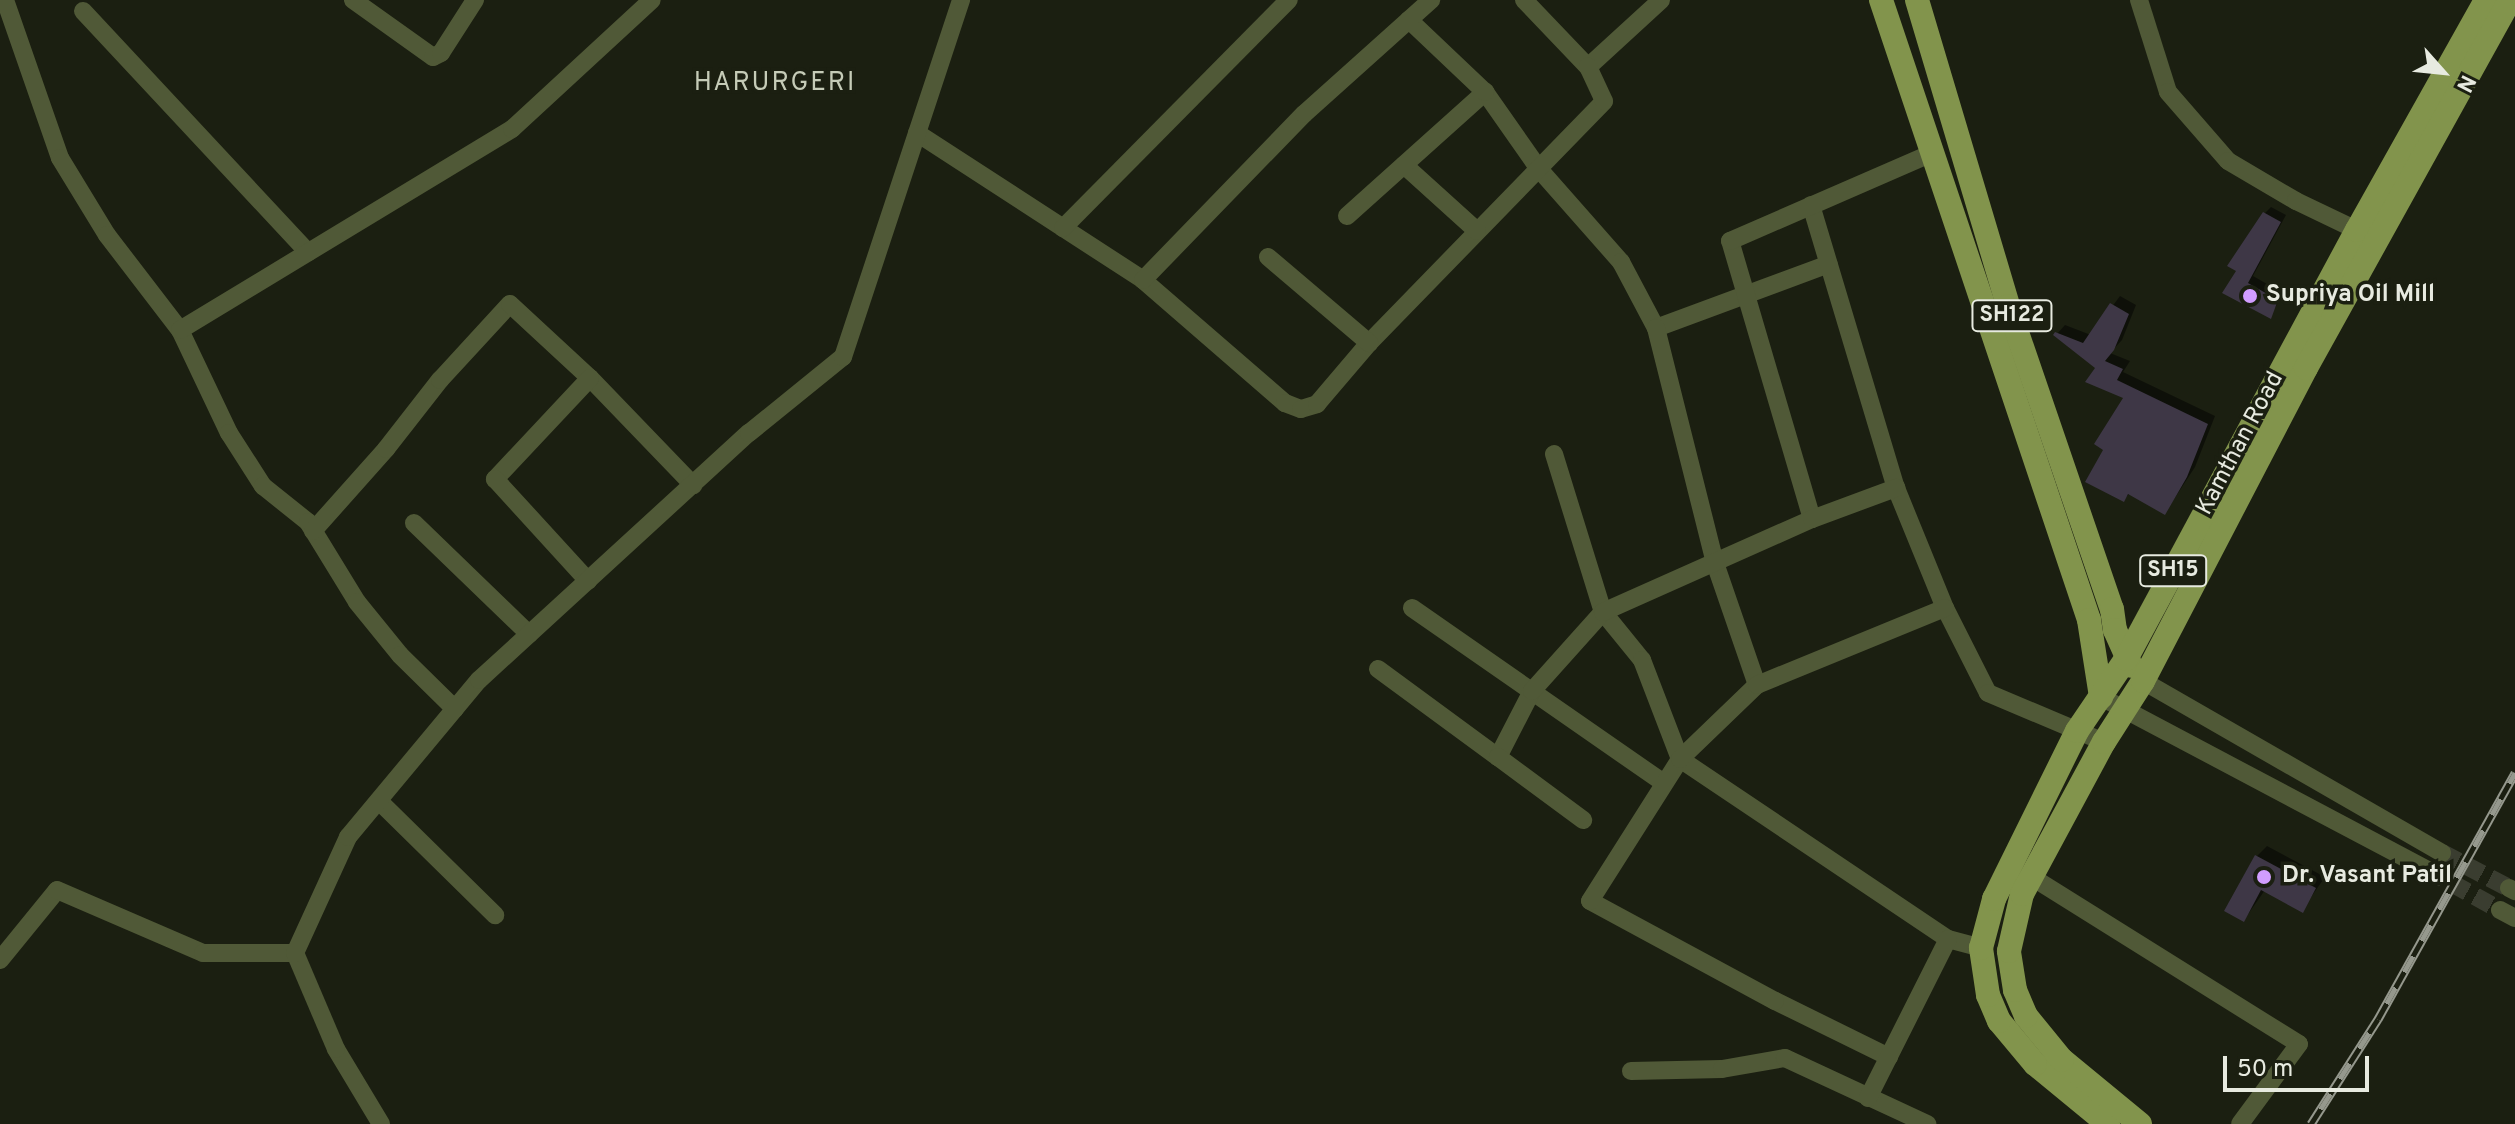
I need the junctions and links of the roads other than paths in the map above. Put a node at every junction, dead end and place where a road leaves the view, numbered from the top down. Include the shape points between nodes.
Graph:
1 (5, 0) edge
2 (353, 0) edge
3 (475, 0) edge
4 (652, 0) edge
5 (961, 0) edge
6 (1289, 0) edge
7 (1431, 0) edge
8 (1524, 0) edge
9 (1661, 0) edge
10 (1881, 0) edge
11 (1917, 0) edge
12 (2139, 0) edge
13 (2486, 0) edge
14 (2510, 0) edge
15 (83, 11) dead end
16 (1409, 20) junction
17 (1588, 67) junction
18 (1485, 92) junction
19 (917, 133) junction
20 (1930, 154) junction
21 (1404, 165) junction
22 (1539, 169) junction
23 (1811, 205) junction
24 (1347, 216) dead end
25 (1063, 228) junction
26 (1477, 231) junction
27 (2367, 235) junction
28 (308, 252) junction
29 (1268, 257) dead end
30 (1829, 264) junction
31 (1143, 280) junction
32 (1748, 294) junction
33 (1656, 328) junction
34 (180, 330) junction
35 (1369, 343) junction
36 (590, 378) junction
37 (1554, 454) dead end
38 (693, 485) junction
39 (1896, 488) junction
40 (1812, 519) junction
41 (414, 523) dead end
42 (313, 531) junction
43 (1715, 563) junction
44 (588, 581) junction
45 (1412, 608) dead end
46 (1945, 608) junction
47 (1603, 612) junction
48 (529, 634) junction
49 (2126, 659) junction
50 (1378, 669) dead end
51 (2143, 681) junction
52 (1757, 685) junction
53 (1532, 691) junction
54 (2101, 697) junction
55 (455, 709) junction
56 (2125, 710) junction
57 (2077, 731) junction
58 (2104, 742) junction
59 (1498, 757) junction
60 (1680, 759) junction
61 (1664, 783) junction
62 (379, 801) junction
63 (1583, 820) dead end
64 (2442, 853) tunnel mouth
65 (2428, 870) tunnel mouth
66 (2030, 876) junction
67 (1991, 910) junction
68 (495, 915) dead end
69 (2017, 917) junction
70 (1948, 939) junction
71 (1981, 948) junction
72 (295, 953) junction
73 (0, 960) edge
74 (1889, 1057) junction
75 (1631, 1071) dead end
76 (1868, 1098) junction
77 (381, 1124) edge
78 (1927, 1124) edge
79 (2108, 1124) edge
80 (2140, 1124) edge
81 (2240, 1124) edge

1 - 34 street via 60,158 107,235
2 - 3 street via 433,57 441,53
4 - 28 street via 512,129
5 - 19 street
6 - 25 street
7 - 16 street
8 - 17 street
9 - 17 street
10 - 20 main road
11 - 49 main road, SH122 via 2008,306
12 - 27 street via 2168,92 2228,161
13 - 27 main road, Kamthan Road / SH15
14 - 27 main road, Kamthan Road / SH15
15 - 28 street
16 - 18 street
16 - 31 street via 1304,114
17 - 22 street via 1604,101
18 - 21 street
18 - 22 street
19 - 25 street
19 - 38 street via 843,357
20 - 23 street
20 - 54 main road via 2089,620
21 - 24 street
21 - 26 street
22 - 26 street
22 - 33 street via 1621,262
23 - 30 street
23 - 32 street via 1730,241
25 - 31 street
26 - 35 street
27 - 49 main road, Kamthan Road / SH15
27 - 51 main road, Kamthan Road / SH15
28 - 34 street
29 - 35 street
30 - 32 street
30 - 39 street
31 - 35 street via 1285,403 1301,409 1317,404
32 - 33 street
32 - 40 street
33 - 43 street
34 - 42 street via 229,433 263,486
36 - 38 street
36 - 42 street via 510,304
36 - 44 street via 495,479
37 - 47 street
38 - 44 street
39 - 40 street
39 - 46 street
40 - 43 street
41 - 48 street
42 - 55 street via 357,602 400,655
43 - 47 street
43 - 52 street
44 - 48 street
45 - 53 street
46 - 52 street
46 - 57 street via 1988,693
47 - 53 street
47 - 60 street via 1642,660
48 - 55 street
49 - 51 main road, SH122
49 - 54 main road, Kamthan Road / SH15
50 - 59 street
51 - 56 main road, Kamthan Road / SH15
51 - 64 street
52 - 60 street
53 - 59 street
53 - 61 street
54 - 56 street
54 - 57 main road, Kamthan Road / SH15
55 - 62 street
56 - 58 main road, Kamthan Road / SH15
56 - 65 street
57 - 58 street
57 - 67 main road, Kamthan Road / SH15
58 - 66 main road, Kamthan Road / SH15
59 - 63 street
60 - 61 street
60 - 70 street
61 - 74 street via 1590,901
62 - 68 street
62 - 72 street via 348,837
66 - 69 main road, Kamthan Road / SH15
66 - 81 street via 2299,1044
67 - 69 main road
67 - 71 main road, Kamthan Road / SH15
69 - 80 main road, Kamthan Road / SH15 via 2009,951 2015,990 2026,1016 2062,1060
70 - 71 street
70 - 74 street
71 - 79 main road, Kamthan Road / SH15 via 1988,995 1999,1021 2035,1064
72 - 73 street via 203,953 57,890
72 - 77 street via 336,1049
74 - 76 street
75 - 76 street via 1722,1069 1785,1058
76 - 78 street

